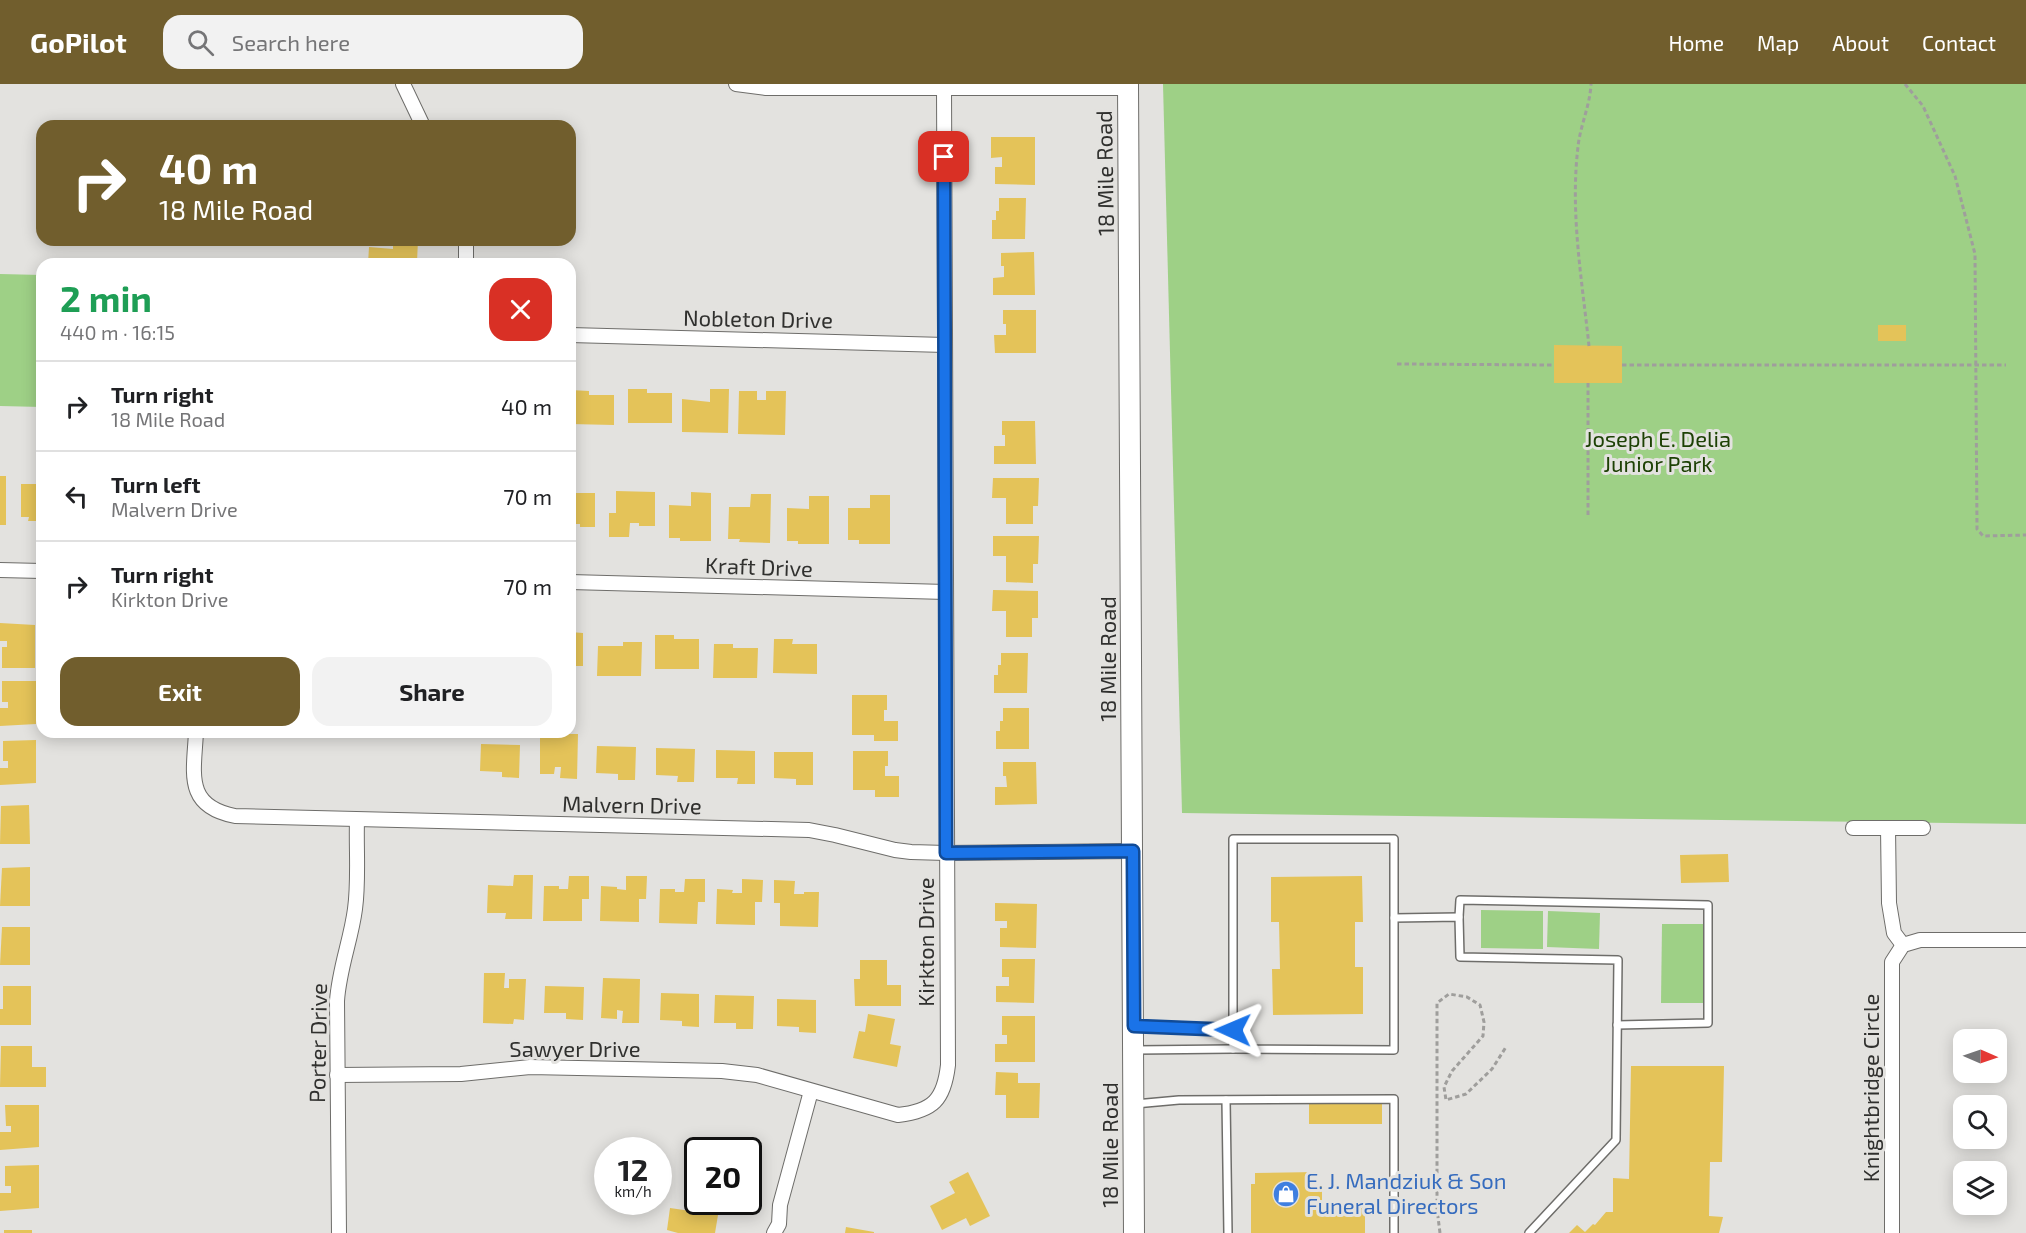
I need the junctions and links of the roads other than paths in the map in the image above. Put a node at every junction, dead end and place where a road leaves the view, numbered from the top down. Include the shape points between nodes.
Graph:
1 (403, 84) edge
2 (736, 84) edge
3 (1128, 86) edge
4 (944, 88) junction
5 (420, 120) edge
6 (576, 335) edge
7 (945, 345) junction
8 (0, 570) edge
9 (36, 571) edge
10 (576, 582) edge
11 (946, 592) junction
12 (196, 738) edge
13 (357, 820) junction
14 (1853, 828) dead end
15 (1888, 828) junction
16 (1923, 828) dead end
17 (1133, 851) junction
18 (946, 853) junction
19 (1459, 917) junction
20 (1394, 918) junction
21 (2026, 940) edge
22 (1903, 945) junction
23 (1617, 1025) junction
24 (1134, 1026) junction
25 (1233, 1030) junction
26 (1233, 1049) junction
27 (1134, 1050) junction
28 (337, 1075) junction
29 (811, 1090) junction
30 (1226, 1100) junction
31 (1134, 1104) junction
32 (931, 1107) joint
33 (780, 1230) edge
34 (339, 1233) edge
35 (1134, 1233) edge
36 (1228, 1233) edge
37 (1394, 1233) edge
38 (1529, 1233) edge
39 (1892, 1233) edge

1 - 5 street
2 - 4 street via 766,88
3 - 4 street
3 - 17 main road, 18 Mile Road
4 - 7 street, Kirkton Drive
6 - 7 street, Nobleton Drive
7 - 11 street, Kirkton Drive
8 - 9 street
10 - 11 street, Kraft Drive
11 - 18 street, Kirkton Drive
12 - 13 street, Malvern Drive via 194,782 204,803 214,811 235,816
13 - 18 street, Malvern Drive via 808,830 895,850
13 - 28 street, Porter Drive via 356,905 338,983
14 - 15 street
15 - 16 street
15 - 22 street via 1888,903 1894,933
17 - 18 street, Malvern Drive
17 - 24 main road, 18 Mile Road
18 - 32 street, Kirkton Drive via 948,1065 941,1094
19 - 20 lane
19 - 23 lane via 1460,957 1618,960
19 - 23 lane via 1460,900 1708,905 1708,1023
20 - 25 lane via 1394,839 1233,839
20 - 26 lane via 1394,1050
21 - 22 street via 1920,940
22 - 39 street, Knightbridge Circle via 1892,963
23 - 38 lane via 1616,1140
24 - 25 lane
24 - 27 main road, 18 Mile Road
25 - 26 lane
26 - 27 lane
27 - 31 main road, 18 Mile Road
28 - 29 street, Sawyer Drive via 461,1074 530,1067 722,1071 757,1075
28 - 34 street, Porter Drive
29 - 32 street, Sawyer Drive via 898,1115
29 - 33 street via 780,1205
30 - 31 lane
30 - 36 lane
30 - 37 lane via 1394,1099
31 - 35 main road, 18 Mile Road

